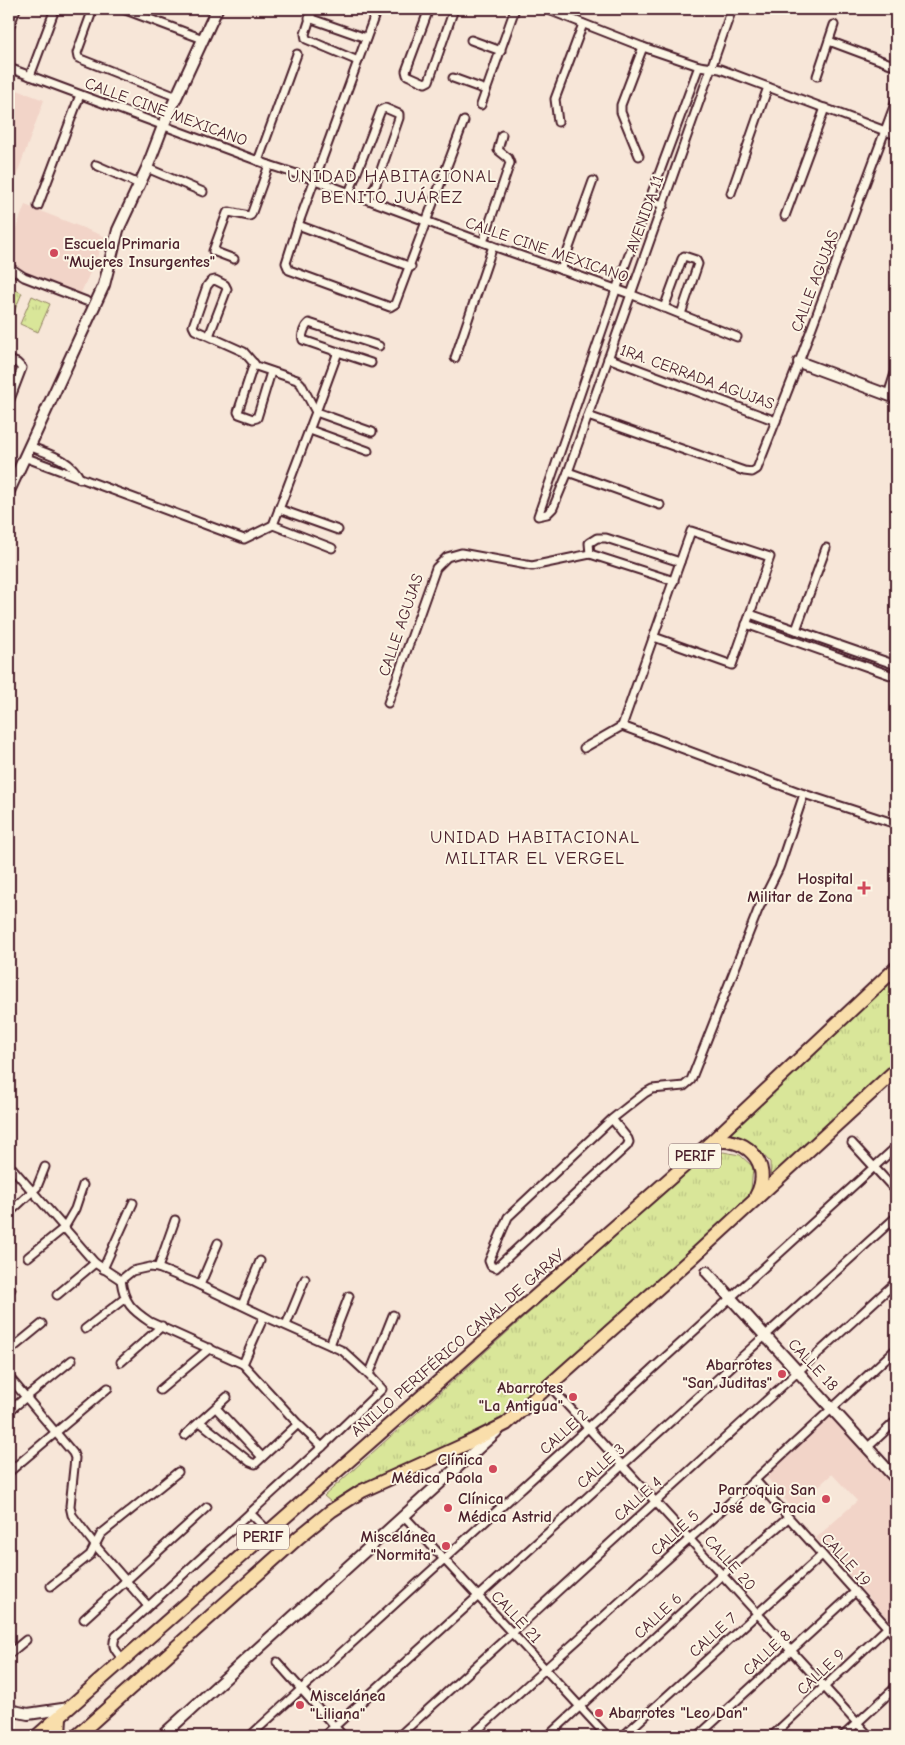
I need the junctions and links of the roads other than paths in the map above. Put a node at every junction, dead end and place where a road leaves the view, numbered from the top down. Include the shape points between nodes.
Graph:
1 (16, 9) edge
2 (55, 9) edge
3 (93, 9) edge
4 (123, 9) edge
5 (217, 9) edge
6 (313, 9) edge
7 (377, 9) edge
8 (429, 9) edge
9 (454, 9) edge
10 (516, 9) edge
11 (546, 9) edge
12 (732, 9) edge
13 (310, 18) junction
14 (584, 24) junction
15 (834, 25) dead end
16 (9, 28) edge
17 (366, 38) junction
18 (203, 39) junction
19 (471, 40) dead end
20 (829, 41) junction
21 (643, 47) junction
22 (501, 51) junction
23 (297, 54) dead end
24 (358, 61) junction
25 (699, 66) junction
26 (896, 66) edge
27 (9, 68) edge
28 (712, 68) junction
29 (30, 76) junction
30 (817, 76) dead end
31 (454, 78) dead end
32 (768, 87) junction
33 (486, 90) junction
34 (80, 95) junction
35 (176, 97) junction
36 (896, 101) edge
37 (481, 105) dead end
38 (825, 108) junction
39 (464, 121) dead end
40 (558, 122) dead end
41 (163, 126) junction
42 (885, 131) junction
43 (502, 134) dead end
44 (896, 135) edge
45 (639, 156) dead end
46 (258, 161) junction
47 (96, 165) dead end
48 (269, 165) junction
49 (147, 168) junction
50 (315, 180) junction
51 (593, 181) dead end
52 (139, 184) junction
53 (203, 192) dead end
54 (349, 193) junction
55 (731, 193) dead end
56 (368, 200) junction
57 (650, 201) junction
58 (38, 206) dead end
59 (664, 206) junction
60 (785, 216) dead end
61 (427, 222) junction
62 (298, 225) junction
63 (483, 242) junction
64 (494, 246) junction
65 (234, 259) dead end
66 (9, 267) edge
67 (411, 267) junction
68 (561, 270) junction
69 (616, 290) junction
70 (630, 294) junction
71 (86, 301) dead end
72 (664, 308) junction
73 (682, 314) junction
74 (209, 336) junction
75 (737, 337) dead end
76 (379, 346) dead end
77 (338, 352) junction
78 (455, 358) dead end
79 (608, 358) junction
80 (9, 360) edge
81 (799, 362) junction
82 (254, 363) junction
83 (371, 363) dead end
84 (896, 370) edge
85 (271, 372) junction
86 (892, 396) edge
87 (9, 402) edge
88 (316, 412) junction
89 (588, 416) junction
90 (776, 421) junction
91 (310, 430) junction
92 (372, 432) dead end
93 (28, 446) junction
94 (368, 451) dead end
95 (24, 457) junction
96 (568, 472) junction
97 (80, 479) junction
98 (9, 491) edge
99 (660, 506) dead end
100 (279, 509) junction
101 (273, 525) junction
102 (338, 530) dead end
103 (332, 548) dead end
104 (826, 548) dead end
105 (590, 554) junction
106 (680, 562) junction
107 (674, 581) junction
108 (750, 614) junction
109 (746, 624) junction
110 (796, 630) junction
111 (654, 637) junction
112 (896, 665) edge
113 (896, 677) edge
114 (388, 703) dead end
115 (622, 726) junction
116 (584, 748) dead end
117 (804, 794) junction
118 (896, 824) edge
119 (896, 968) edge
120 (896, 1070) edge
121 (612, 1120) junction
122 (852, 1143) dead end
123 (709, 1144) junction
124 (896, 1147) edge
125 (9, 1167) edge
126 (875, 1167) junction
127 (45, 1168) dead end
128 (83, 1185) dead end
129 (32, 1191) junction
130 (896, 1191) edge
131 (133, 1203) dead end
132 (750, 1204) junction
133 (9, 1213) edge
134 (896, 1217) edge
135 (175, 1220) dead end
136 (64, 1228) junction
137 (218, 1243) dead end
138 (28, 1257) dead end
139 (260, 1261) dead end
140 (95, 1262) junction
141 (158, 1268) junction
142 (103, 1269) junction
143 (707, 1272) dead end
144 (305, 1279) dead end
145 (121, 1280) junction
146 (896, 1282) edge
147 (200, 1285) junction
148 (57, 1295) dead end
149 (350, 1296) dead end
150 (731, 1298) junction
151 (124, 1299) junction
152 (242, 1305) junction
153 (393, 1315) dead end
154 (264, 1316) junction
155 (42, 1324) dead end
156 (286, 1325) junction
157 (162, 1326) junction
158 (85, 1329) dead end
159 (765, 1336) junction
160 (330, 1344) junction
161 (210, 1348) junction
162 (896, 1349) edge
163 (9, 1351) edge
164 (72, 1360) dead end
165 (121, 1362) dead end
166 (243, 1364) junction
167 (798, 1372) junction
168 (369, 1375) junction
169 (9, 1377) edge
170 (550, 1386) junction
171 (108, 1388) dead end
172 (160, 1390) dead end
173 (26, 1396) junction
174 (227, 1397) dead end
175 (216, 1408) junction
176 (832, 1408) junction
177 (9, 1411) edge
178 (896, 1421) edge
179 (200, 1422) junction
180 (298, 1424) junction
181 (506, 1424) junction
182 (588, 1428) junction
183 (56, 1432) junction
184 (185, 1435) dead end
185 (322, 1447) junction
186 (868, 1447) junction
187 (262, 1457) junction
188 (622, 1466) junction
189 (9, 1472) edge
190 (178, 1472) dead end
191 (896, 1479) edge
192 (754, 1480) junction
193 (655, 1502) junction
194 (207, 1507) dead end
195 (250, 1514) junction
196 (405, 1517) junction
197 (788, 1518) junction
198 (269, 1532) junction
199 (688, 1539) junction
200 (95, 1545) junction
201 (822, 1555) junction
202 (444, 1559) junction
203 (722, 1575) junction
204 (126, 1580) junction
205 (51, 1586) dead end
206 (856, 1592) junction
207 (478, 1596) junction
208 (148, 1606) junction
209 (757, 1613) junction
210 (84, 1619) dead end
211 (888, 1627) junction
212 (512, 1633) junction
213 (896, 1637) edge
214 (26, 1640) dead end
215 (790, 1650) junction
216 (9, 1654) edge
217 (124, 1660) junction
218 (277, 1662) dead end
219 (545, 1669) junction
220 (896, 1687) edge
221 (825, 1688) junction
222 (301, 1690) junction
223 (580, 1707) junction
224 (9, 1710) edge
225 (65, 1712) junction
226 (857, 1723) junction
227 (334, 1727) junction
228 (37, 1736) edge
229 (59, 1736) edge
230 (77, 1736) edge
231 (162, 1736) edge
232 (250, 1736) edge
233 (324, 1736) edge
234 (343, 1736) edge
235 (398, 1736) edge
236 (472, 1736) edge
237 (548, 1736) edge
238 (607, 1736) edge
239 (623, 1736) edge
240 (698, 1736) edge
241 (772, 1736) edge
242 (843, 1736) edge
243 (869, 1736) edge

1 - 16 street
2 - 29 street
3 - 35 street via 78,58
4 - 18 street
5 - 18 street
6 - 13 street
7 - 17 street
8 - 9 street via 406,72 425,83 429,81
10 - 22 street
11 - 14 street
12 - 28 street, AVENIDA 11
13 - 17 street
13 - 24 street via 306,40
14 - 21 street
14 - 40 street via 555,98
15 - 20 street
17 - 24 street
18 - 35 street
19 - 22 street
20 - 26 street
20 - 30 street
21 - 25 street
21 - 45 street via 621,105
22 - 33 street
23 - 46 street
24 - 50 street
25 - 28 street
25 - 57 street, AVENIDA 11
27 - 29 street, CALLE CINE MEXICANO
28 - 32 street
28 - 59 street, AVENIDA 11
29 - 34 street, CALLE CINE MEXICANO
31 - 33 street
32 - 38 street
32 - 55 street
33 - 37 street
34 - 41 street, CALLE CINE MEXICANO
34 - 58 street
35 - 41 street
36 - 42 street, CALLE AGUJAS
38 - 42 street
38 - 60 street
39 - 61 street
41 - 46 street, CALLE CINE MEXICANO
41 - 49 street
42 - 44 street
42 - 81 street, CALLE AGUJAS
43 - 63 street via 498,150 510,163
46 - 48 street, CALLE CINE MEXICANO
47 - 52 street
48 - 50 street, CALLE CINE MEXICANO
48 - 65 street via 250,215 229,212 213,250
49 - 52 street
49 - 53 street
50 - 54 street, CALLE CINE MEXICANO
50 - 62 street
51 - 68 street
52 - 93 street via 116,236 104,285
54 - 56 street, CALLE CINE MEXICANO
54 - 56 street via 381,110 385,108 399,114 399,118
56 - 61 street, CALLE CINE MEXICANO
57 - 59 street
57 - 69 street, AVENIDA 11
59 - 70 street, AVENIDA 11
61 - 63 street, CALLE CINE MEXICANO
61 - 67 street
62 - 67 street
62 - 67 street via 286,263 289,270 390,307 395,304
63 - 64 street, CALLE CINE MEXICANO
64 - 68 street, CALLE CINE MEXICANO
64 - 78 street
66 - 71 street via 24,277
68 - 69 street, CALLE CINE MEXICANO
69 - 70 street, CALLE CINE MEXICANO
69 - 96 street, AVENIDA 11 via 538,516 551,511
70 - 72 street, CALLE CINE MEXICANO
70 - 79 street, AVENIDA 11
72 - 73 street, CALLE CINE MEXICANO
72 - 73 street via 684,256 696,260 698,264
73 - 75 street, CALLE CINE MEXICANO
74 - 74 street via 193,326 207,286 215,280 225,284 227,289
74 - 82 street via 244,352
76 - 77 street via 307,324 303,340
77 - 83 street
77 - 88 street
79 - 89 street, AVENIDA 11
79 - 90 street, 1RA. CERRADA AGUJAS
80 - 87 street via 22,368
81 - 86 street
81 - 90 street, CALLE AGUJAS
82 - 85 street
82 - 85 street via 238,414 257,418
84 - 86 street
85 - 88 street via 297,380
88 - 91 street
88 - 92 street
89 - 90 street, CALLE AGUJAS via 752,472 757,469
89 - 96 street, AVENIDA 11
91 - 94 street
91 - 100 street
93 - 95 street
93 - 97 street via 68,463
95 - 97 street
95 - 98 street
96 - 99 street
97 - 101 street via 244,539
100 - 101 street
100 - 102 street
101 - 103 street
104 - 110 street
105 - 106 street via 589,543 597,538 606,538
105 - 107 street
105 - 114 street, CALLE AGUJAS via 532,566 461,553 447,557 436,568
106 - 107 street
106 - 108 street via 691,530 770,557
107 - 111 street
108 - 109 street
108 - 110 street
109 - 111 street via 732,665
109 - 113 street
110 - 112 street
111 - 115 street
115 - 116 street
115 - 117 street
117 - 118 street
117 - 121 street via 779,868 758,910 691,1080 684,1086 652,1089
119 - 123 highway, ANILLO PERIFÉRICO CANAL DE GARAY / PERIF
120 - 132 highway, PERIF
121 - 121 street via 508,1216 490,1261 491,1266 496,1268 627,1146 628,1139
122 - 126 street
123 - 132 highway via 721,1140 734,1141 755,1156 761,1168 762,1181
123 - 198 highway, ANILLO PERIFÉRICO CANAL DE GARAY / PERIF
124 - 126 street, CALLE 2
125 - 129 street
126 - 130 street
126 - 150 street, CALLE 2
127 - 129 street
128 - 136 street
129 - 133 street
129 - 136 street
131 - 142 street
132 - 170 highway, PERIF
134 - 159 street, CALLE 3
135 - 141 street
136 - 138 street
136 - 140 street
137 - 147 street
139 - 152 street
140 - 142 street
140 - 148 street
141 - 145 street via 141,1268
141 - 147 street
142 - 145 street
143 - 150 street, CALLE 18
144 - 156 street
145 - 151 street
146 - 167 street, CALLE 4
147 - 152 street
149 - 160 street
150 - 159 street, CALLE 18
150 - 182 street, CALLE 2
151 - 157 street via 138,1314
151 - 158 street
152 - 154 street
153 - 168 street
154 - 156 street
154 - 166 street
155 - 163 street
156 - 160 street
157 - 161 street
157 - 165 street
159 - 167 street, CALLE 18
159 - 188 street, CALLE 3
160 - 168 street via 343,1351
161 - 166 street
161 - 172 street
162 - 176 street, CALLE 5
164 - 173 street
166 - 180 street
167 - 176 street, CALLE 18
167 - 193 street, CALLE 4
168 - 185 street via 382,1389
169 - 173 street
170 - 181 highway, PERIF
170 - 182 street, CALLE 20
171 - 183 street
173 - 177 street
173 - 183 street
174 - 175 street
175 - 179 street
175 - 187 street
176 - 186 street, CALLE 18
176 - 192 street, CALLE 5
178 - 186 street
179 - 184 street
179 - 187 street via 250,1462 255,1464
180 - 185 street
180 - 187 street
181 - 196 street, PERIF
181 - 230 highway, PERIF via 362,1492 331,1511
182 - 188 street, CALLE 20
182 - 202 street, CALLE 2
183 - 189 street
183 - 200 street via 74,1456 71,1513
185 - 195 street
186 - 191 street, CALLE 18
188 - 193 street, CALLE 20
188 - 207 street, CALLE 3
190 - 200 street via 101,1534
192 - 197 street, CALLE 19
192 - 199 street, CALLE 5
193 - 199 street, CALLE 20
193 - 212 street, CALLE 4
194 - 204 street
195 - 198 street
195 - 208 street
196 - 202 street, CALLE 21
196 - 231 street, PERIF
197 - 201 street, CALLE 19
197 - 203 street, CALLE 6
198 - 217 highway, ANILLO PERIFÉRICO CANAL DE GARAY / PERIF
199 - 203 street, CALLE 20
199 - 219 street, CALLE 5
200 - 204 street
200 - 205 street via 90,1555
201 - 206 street, CALLE 19
201 - 209 street, CALLE 7
202 - 207 street, CALLE 21
202 - 222 street, CALLE 2
203 - 209 street, CALLE 20
203 - 223 street, CALLE 6
204 - 208 street
204 - 210 street
206 - 211 street, CALLE 19
206 - 215 street, CALLE 8
207 - 212 street, CALLE 21
207 - 227 street, CALLE 3
208 - 217 street via 113,1641 113,1646
209 - 215 street, CALLE 20
209 - 239 street, CALLE 7
211 - 213 street, CALLE 19
211 - 221 street, CALLE 9
212 - 219 street, CALLE 21
212 - 235 street, CALLE 4
214 - 216 street
215 - 221 street, CALLE 20
215 - 240 street, CALLE 8
217 - 225 highway, ANILLO PERIFÉRICO CANAL DE GARAY / PERIF
218 - 222 street
219 - 223 street, CALLE 21
219 - 236 street, CALLE 5
220 - 226 street
221 - 226 street, CALLE 20
221 - 241 street, CALLE 9
222 - 227 street
222 - 232 street, CALLE 2
223 - 237 street, CALLE 6
223 - 238 street, CALLE 21
224 - 225 street via 35,1714
225 - 228 highway, ANILLO PERIFÉRICO CANAL DE GARAY / PERIF
225 - 229 highway
226 - 242 street
226 - 243 street, CALLE 20
227 - 233 street, CALLE 3
227 - 234 street

